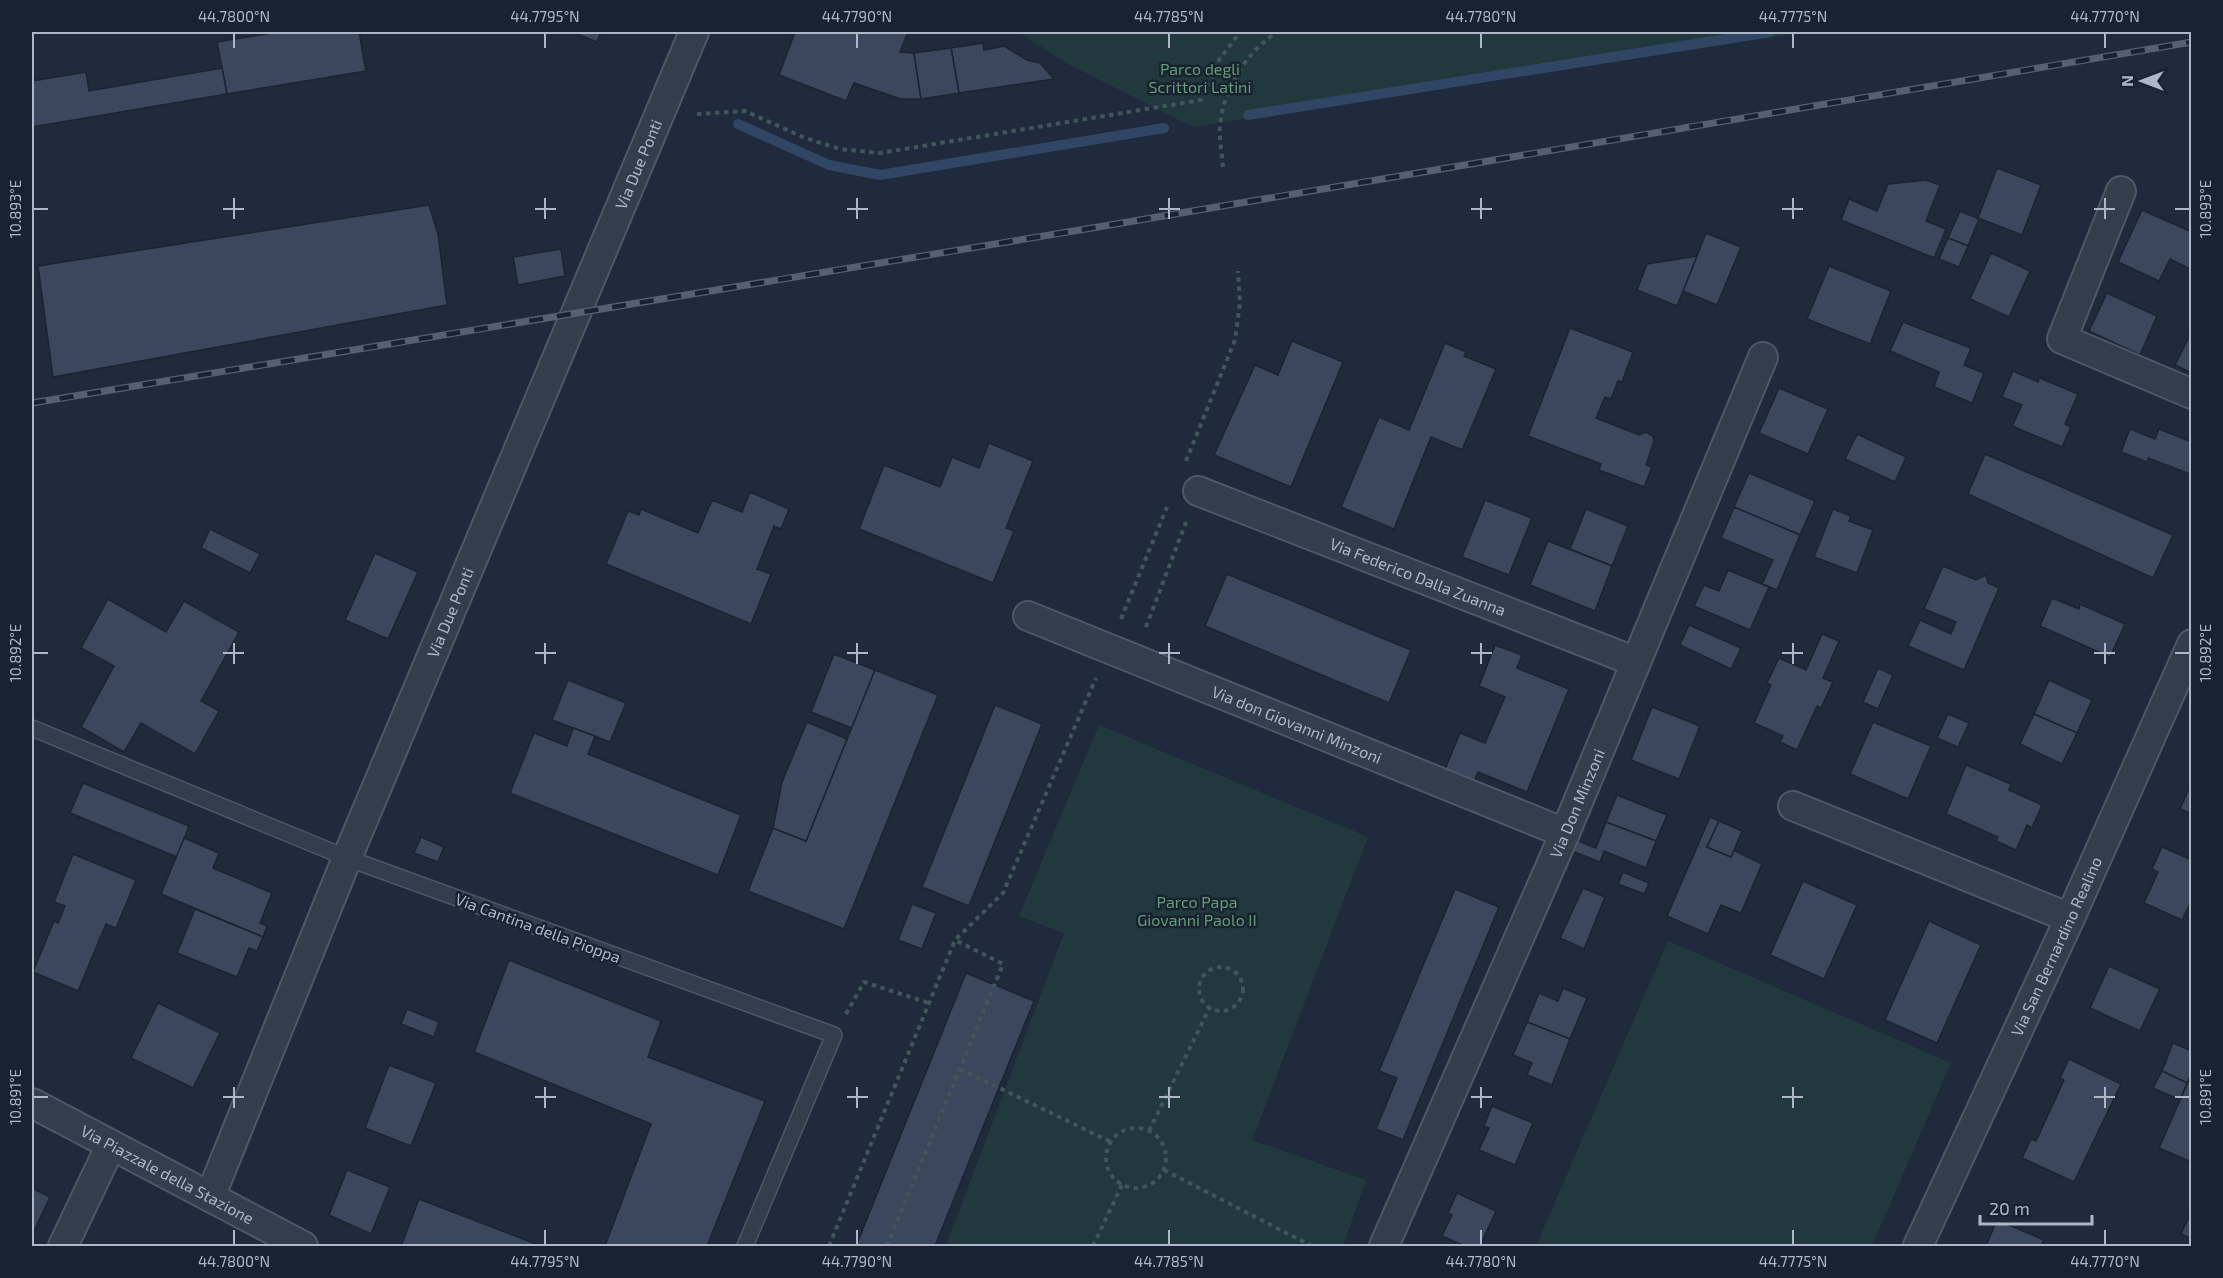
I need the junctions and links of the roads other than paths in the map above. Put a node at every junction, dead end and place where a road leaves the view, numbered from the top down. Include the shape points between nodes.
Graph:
1 (694, 32) edge
2 (2121, 191) dead end
3 (1763, 357) dead end
4 (2192, 394) edge
5 (1198, 490) road end
6 (1028, 616) dead end
7 (2192, 644) edge
8 (1636, 662) junction
9 (32, 728) edge
10 (1793, 806) dead end
11 (1565, 834) junction
12 (347, 858) junction
13 (2070, 918) junction
14 (32, 1103) edge
15 (111, 1145) junction
16 (210, 1197) junction
17 (63, 1246) edge
18 (303, 1246) edge
19 (745, 1246) edge
20 (1384, 1246) edge
21 (1918, 1246) edge

1 - 12 street, Via Due Ponti
2 - 4 street via 2062,339
3 - 8 street, Via Don Minzoni
5 - 8 street, Via Federico Dalla Zuanna
6 - 11 street, Via don Giovanni Minzoni
7 - 13 street, Via San Bernardino Realino
8 - 11 street, Via Don Minzoni
9 - 12 lane, Via Cantina della Pioppa
10 - 13 street
11 - 20 street, Via Don Minzoni
12 - 16 street, Via Due Ponti
12 - 19 lane, Via Cantina della Pioppa via 834,1035
13 - 21 street, Via San Bernardino Realino
14 - 15 street, Via Piazzale della Stazione
15 - 16 street, Via Piazzale della Stazione
15 - 17 street
16 - 18 street, Via Piazzale della Stazione

